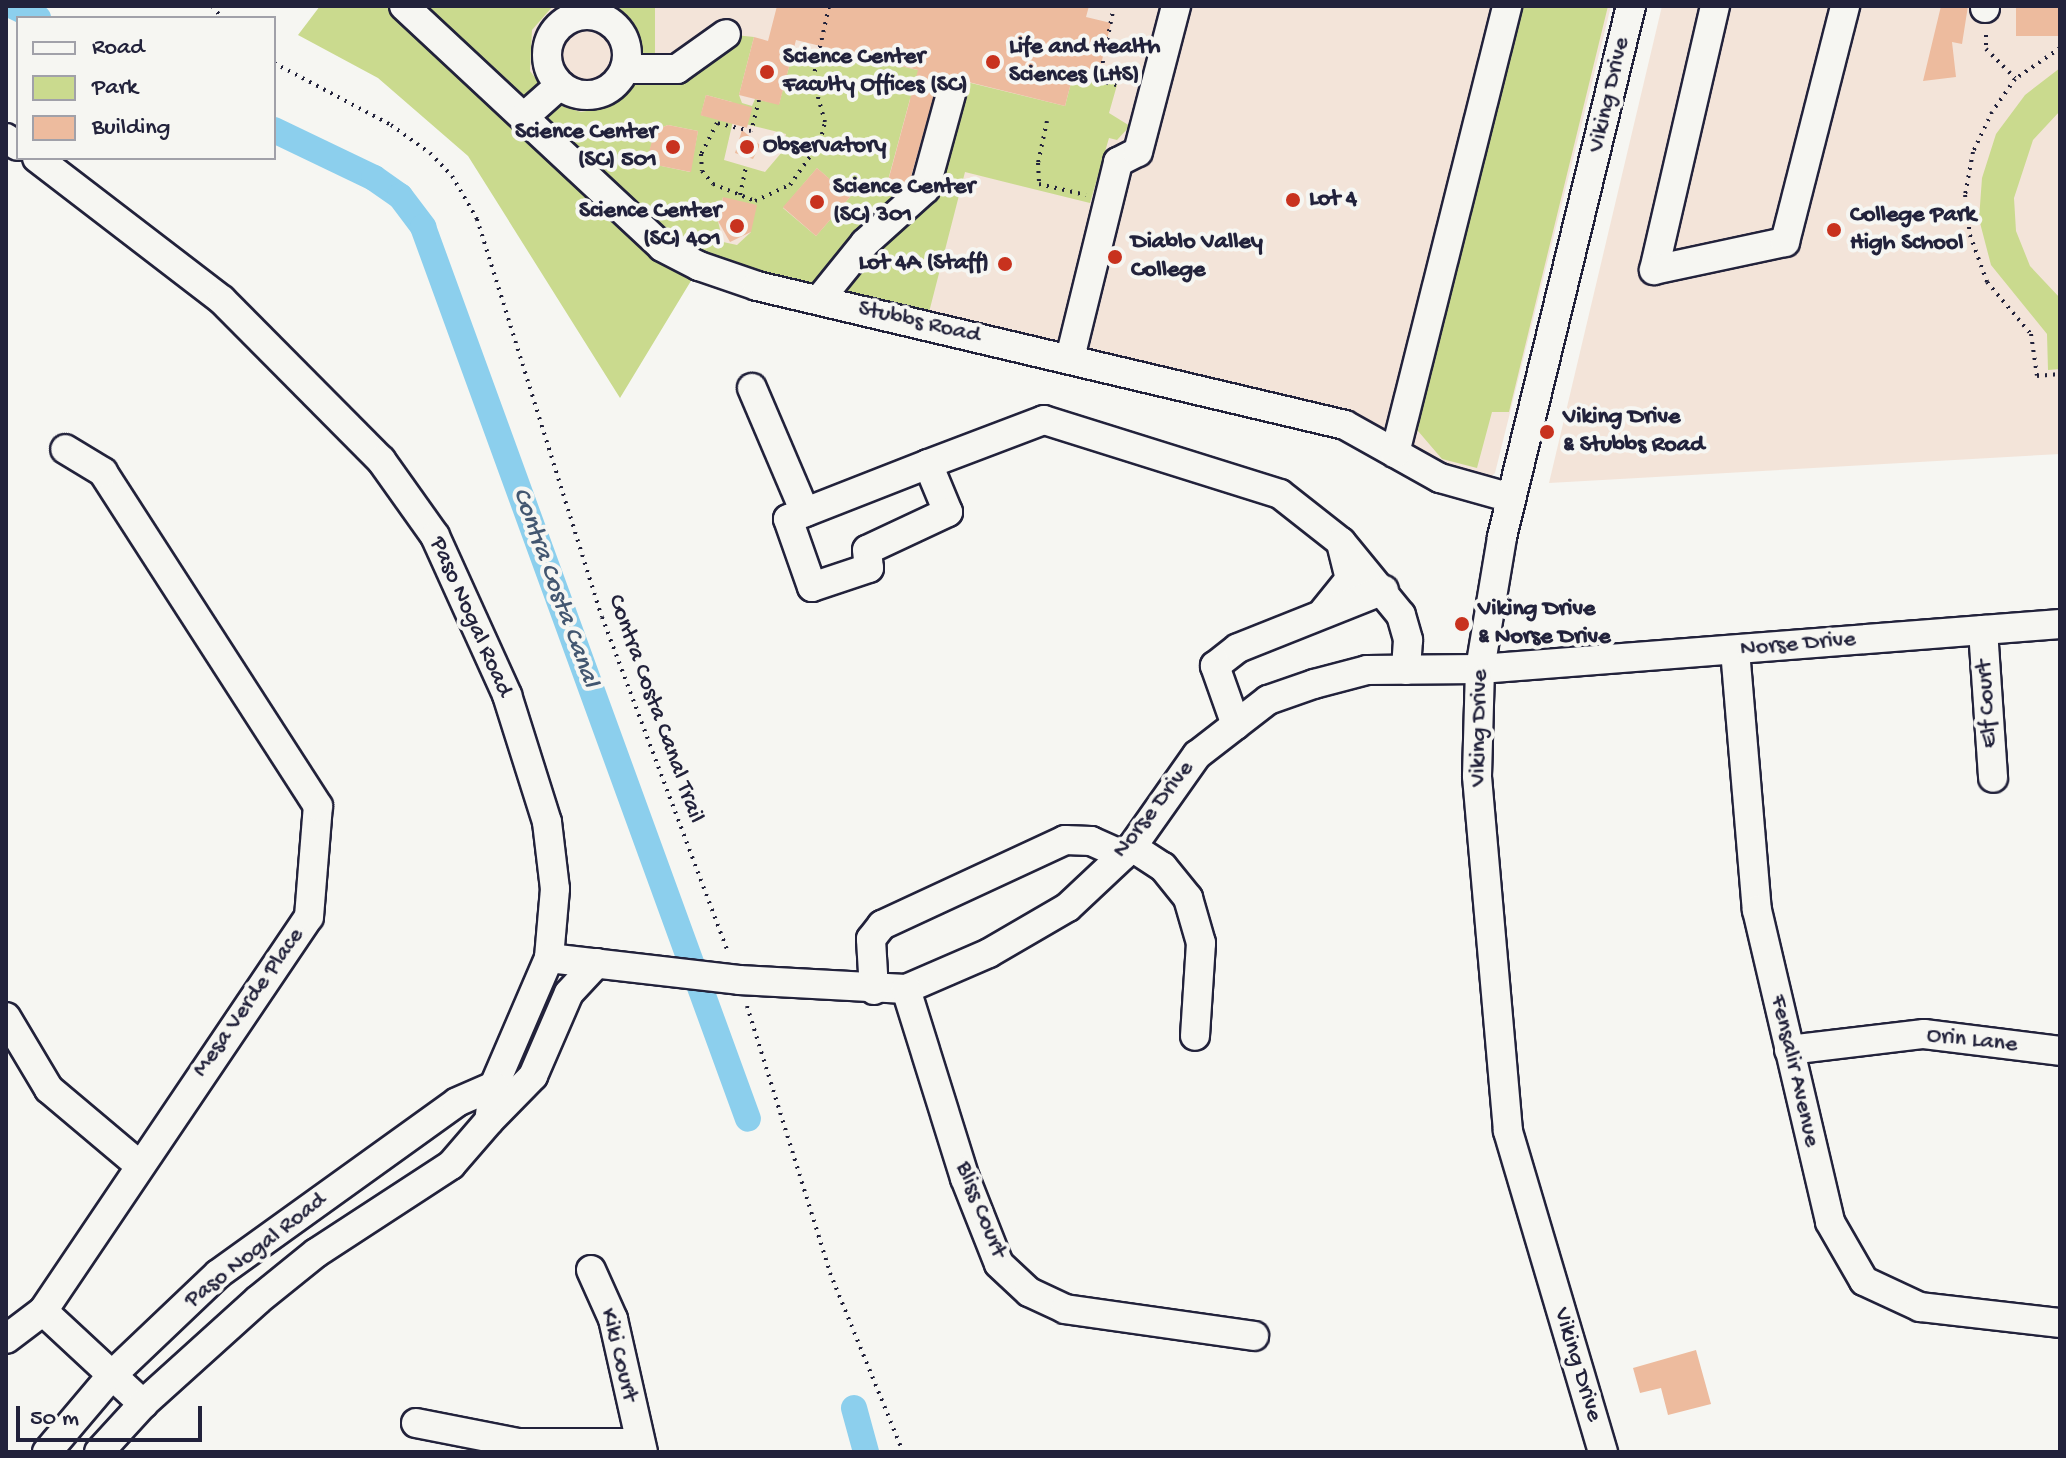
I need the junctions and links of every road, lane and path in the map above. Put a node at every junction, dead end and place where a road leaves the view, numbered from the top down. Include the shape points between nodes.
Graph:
1 (404, 6) edge
2 (829, 6) edge
3 (1114, 6) edge
4 (1176, 6) edge
5 (1507, 6) edge
6 (1631, 6) edge
7 (1715, 6) edge
8 (1845, 6) edge
9 (1985, 7) edge
10 (726, 34) dead end
11 (2060, 48) edge
12 (276, 64) edge
13 (625, 69) junction
14 (2015, 79) junction
15 (560, 85) junction
16 (1117, 85) dead end
17 (951, 94) dead end
18 (759, 100) dead end
19 (524, 117) junction
20 (1047, 121) dead end
21 (40, 160) edge
22 (746, 166) dead end
23 (740, 195) junction
24 (1092, 197) dead end
25 (819, 300) junction
26 (1070, 358) junction
27 (2060, 374) edge
28 (752, 388) dead end
29 (65, 449) dead end
30 (1395, 453) junction
31 (928, 464) junction
32 (1511, 498) junction
33 (805, 512) junction
34 (1341, 542) junction
35 (1384, 590) junction
36 (1323, 612) junction
37 (2060, 624) edge
38 (1983, 630) junction
39 (1735, 650) junction
40 (1480, 669) junction
41 (1406, 670) junction
42 (1236, 725) junction
43 (1993, 778) dead end
44 (1128, 851) junction
45 (549, 958) junction
46 (597, 963) junction
47 (730, 979) junction
48 (906, 989) junction
49 (874, 990) junction
50 (6, 1017) edge
51 (1195, 1036) dead end
52 (1789, 1050) junction
53 (2060, 1051) edge
54 (494, 1086) junction
55 (489, 1121) junction
56 (138, 1164) junction
57 (591, 1270) dead end
58 (43, 1311) junction
59 (2060, 1323) edge
60 (1254, 1336) dead end
61 (6, 1339) edge
62 (112, 1375) junction
63 (143, 1404) junction
64 (416, 1423) dead end
65 (641, 1448) edge
66 (47, 1452) edge
67 (99, 1452) edge
68 (903, 1452) edge
69 (1603, 1452) edge

1 - 19 street, Stubbs Road
2 - 23 path via 813,79 825,122 820,142 790,185 776,195 755,201
3 - 16 path via 1099,81
4 - 26 street via 1138,152 1118,162
5 - 30 street
6 - 32 street, Viking Drive
7 - 8 street via 1654,270 1785,242
9 - 14 path via 1986,49
10 - 13 street via 677,69
11 - 14 path
12 - 47 path, Contra Costa Canal Trail via 391,125 430,153 452,176 477,219 602,617
13 - 15 street via 610,89 597,94 579,94
13 - 15 street via 627,49 614,25 592,15 573,17 559,27 548,48 549,67
14 - 27 path via 1973,152 1965,195 1970,235 1987,282 2031,334 2037,376
15 - 19 street
17 - 25 street via 925,189 865,243
18 - 23 path via 751,131 717,123 701,154 702,171 713,184
19 - 25 street, Stubbs Road via 662,247 757,286
20 - 24 path via 1039,184
21 - 45 street, Paso Nogal Road via 222,300 381,460 435,536 507,695 547,822 555,889
22 - 23 path
25 - 26 street, Stubbs Road
26 - 30 street, Stubbs Road via 1345,425
28 - 33 street
29 - 56 street, Mesa Verde Place via 103,472 318,806 309,917
30 - 32 street, Stubbs Road via 1440,478
31 - 33 street
31 - 33 street via 948,512 867,550 869,568 812,587 788,519
31 - 34 street via 1044,420 1280,494
32 - 40 street, Viking Drive
34 - 35 street
34 - 36 street via 1350,579
35 - 36 street
35 - 41 street via 1401,615 1408,640
36 - 42 street via 1238,648 1215,666
37 - 38 street, Norse Drive
38 - 39 street, Norse Drive
38 - 43 street, Elf Court
39 - 40 street, Norse Drive
39 - 52 street, Fensalir Avenue via 1757,910
40 - 41 street, Norse Drive
40 - 69 street, Viking Drive via 1477,776 1508,1131
41 - 42 street, Norse Drive via 1367,670 1314,684 1268,700
42 - 44 street, Norse Drive via 1197,755
44 - 48 street, Norse Drive via 1068,907 989,953
44 - 49 street via 1065,840 882,925 871,939
44 - 51 street via 1163,867 1188,898 1201,943
45 - 46 street, Norse Drive
45 - 54 street, Paso Nogal Road
46 - 47 street, Norse Drive
46 - 55 street via 569,993 533,1076
47 - 49 street, Norse Drive
47 - 68 path, Contra Costa Canal Trail via 830,1273
48 - 49 street, Norse Drive
48 - 60 street, Bliss Court via 965,1178 999,1264 1029,1292 1065,1309
50 - 56 street via 49,1089
52 - 53 street, Orin Lane via 1924,1034
52 - 59 street, Fensalir Avenue via 1830,1222 1864,1281 1920,1307
54 - 55 street, Paso Nogal Road
54 - 62 street, Paso Nogal Road via 457,1102 218,1274
55 - 63 street, Paso Nogal Road via 451,1165 316,1253
56 - 58 street, Mesa Verde Place
57 - 65 street, Kiki Court via 613,1319
58 - 61 street
58 - 62 street
62 - 63 street
62 - 66 street, Paso Nogal Road
63 - 67 street, Paso Nogal Road
64 - 65 street via 518,1443

